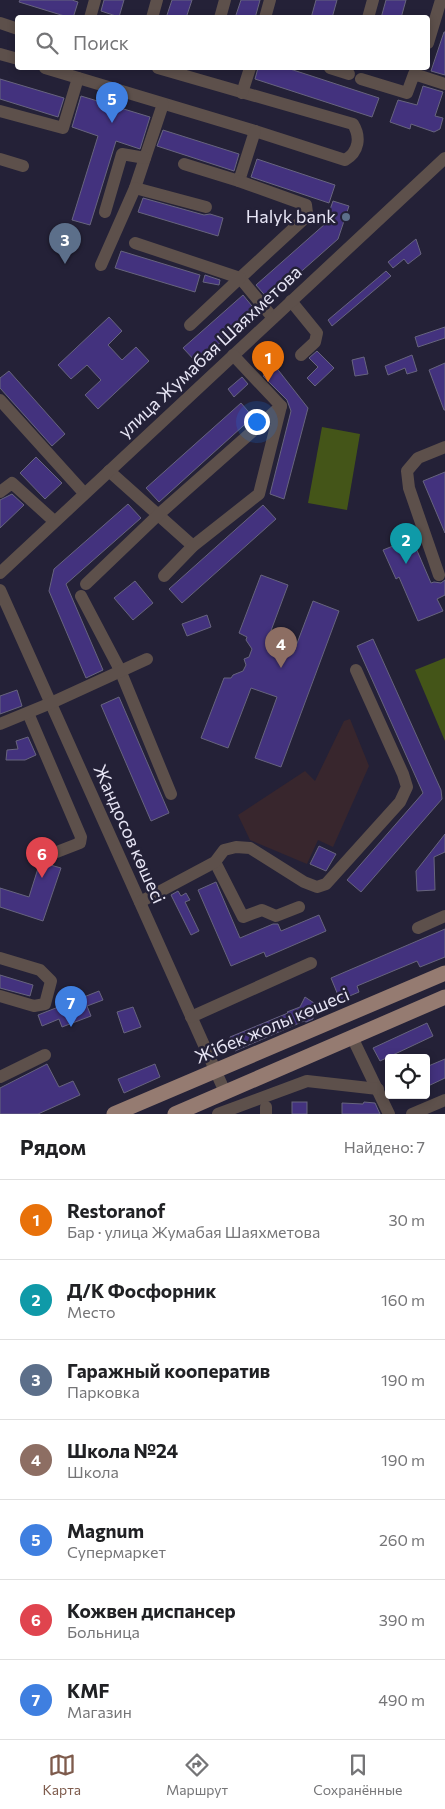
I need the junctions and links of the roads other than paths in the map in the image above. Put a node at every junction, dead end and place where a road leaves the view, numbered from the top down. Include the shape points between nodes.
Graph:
1 (95, 0) edge
2 (157, 0) edge
3 (225, 0) edge
4 (270, 0) edge
5 (373, 0) edge
6 (441, 0) edge
7 (91, 15) edge
8 (153, 15) edge
9 (221, 15) edge
10 (266, 15) edge
11 (369, 15) edge
12 (0, 23) edge
13 (15, 27) edge
14 (430, 36) edge
15 (0, 54) edge
16 (15, 58) edge
17 (52, 70) edge
18 (165, 70) edge
19 (249, 70) edge
20 (336, 70) edge
21 (78, 78) junction
22 (445, 84) edge
23 (242, 92) junction
24 (163, 104) junction
25 (0, 110) edge
26 (255, 131) junction
27 (145, 158) junction
28 (445, 158) edge
29 (0, 159) edge
30 (184, 164) dead end
31 (23, 166) dead end
32 (239, 181) junction
33 (134, 188) junction
34 (206, 207) dead end
35 (105, 212) dead end
36 (135, 243) dead end
37 (101, 265) dead end
38 (240, 278) junction
39 (291, 301) junction
40 (273, 318) junction
41 (190, 325) dead end
42 (300, 355) dead end
43 (233, 356) junction
44 (0, 400) edge
45 (281, 406) junction
46 (445, 447) edge
47 (109, 471) junction
48 (0, 492) edge
49 (84, 493) junction
50 (158, 515) junction
51 (54, 522) junction
52 (193, 546) junction
53 (0, 573) edge
54 (439, 575) dead end
55 (164, 576) dead end
56 (86, 584) dead end
57 (0, 590) edge
58 (81, 596) dead end
59 (147, 659) dead end
60 (120, 670) junction
61 (356, 670) dead end
62 (51, 704) junction
63 (28, 713) junction
64 (0, 724) edge
65 (171, 794) dead end
66 (49, 855) dead end
67 (215, 862) junction
68 (140, 902) junction
69 (299, 907) dead end
70 (445, 916) edge
71 (418, 928) dead end
72 (0, 958) edge
73 (311, 963) dead end
74 (445, 972) edge
75 (0, 996) edge
76 (445, 997) edge
77 (191, 1017) junction
78 (352, 1037) junction
79 (46, 1055) dead end
80 (215, 1071) junction
81 (0, 1077) edge
82 (378, 1090) junction
83 (225, 1092) junction
84 (445, 1100) edge
85 (114, 1114) edge
86 (175, 1114) edge
87 (218, 1114) edge
88 (389, 1114) edge
89 (412, 1114) edge

1 - 7 street
2 - 8 street
3 - 9 street
4 - 10 street
5 - 11 street
6 - 14 street
12 - 13 street
15 - 16 street
17 - 21 street
18 - 23 street
19 - 23 street
20 - 22 street via 407,92 414,74
21 - 24 street
21 - 25 street via 63,128
23 - 26 street via 353,124 357,132 356,150 345,160
24 - 26 street
24 - 27 street
26 - 32 street
27 - 33 street
27 - 35 street via 122,154
28 - 39 street, улица Жумабая Шаяхметова
29 - 31 street
30 - 32 street
32 - 38 street via 306,205 308,209 306,217
33 - 34 street
33 - 37 street
36 - 38 street
38 - 40 street
38 - 41 street
39 - 40 street, улица Жумабая Шаяхметова
39 - 42 street via 317,333 315,342
40 - 43 street, улица Жумабая Шаяхметова
43 - 45 street
43 - 47 street, улица Жумабая Шаяхметова
44 - 49 street
45 - 50 street
45 - 52 street via 259,494
46 - 54 street via 418,458 407,470 409,488
47 - 49 street, улица Жумабая Шаяхметова
47 - 50 street
48 - 51 street via 12,483
49 - 51 street, улица Жумабая Шаяхметова
50 - 52 street
50 - 56 street
51 - 53 street, улица Жумабая Шаяхметова
52 - 55 street
57 - 62 street, Жандосов көшесі
58 - 60 street
59 - 60 street
60 - 62 street
60 - 65 street
61 - 67 street via 403,774 407,787 400,802 326,884 317,887 250,848 224,850
62 - 63 street
62 - 68 street, Жандосов көшесі
63 - 64 street
63 - 66 street via 81,837 80,843
67 - 68 street
67 - 69 street via 243,917 262,910 276,916
68 - 77 street, Жандосов көшесі
70 - 71 street
72 - 75 street via 40,970 51,980 45,1004 34,1006
73 - 77 street
74 - 80 main road, Жібек жолы көшесі
76 - 78 main road
77 - 80 street, Жандосов көшесі
78 - 82 street
78 - 83 main road
79 - 81 street
80 - 83 street, Жандосов көшесі
80 - 85 main road, Жібек жолы көшесі
82 - 87 street via 306,1082
82 - 88 street
83 - 86 main road
84 - 89 street

